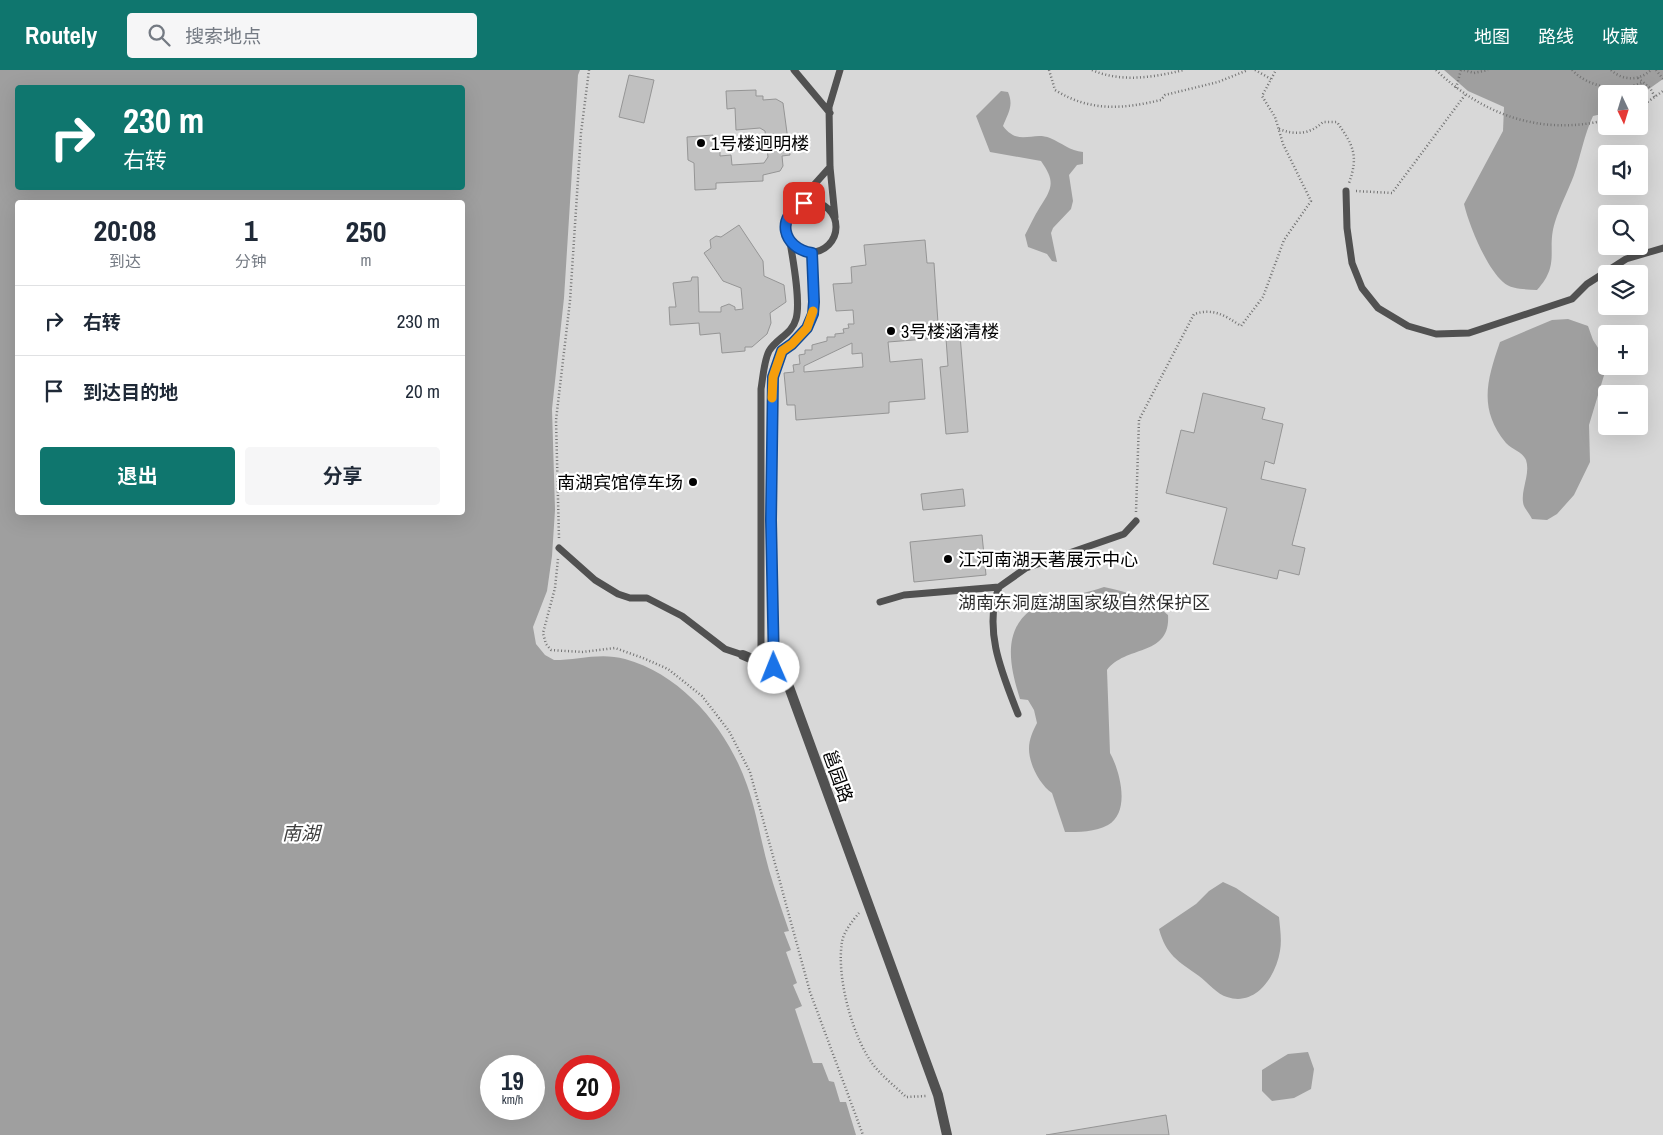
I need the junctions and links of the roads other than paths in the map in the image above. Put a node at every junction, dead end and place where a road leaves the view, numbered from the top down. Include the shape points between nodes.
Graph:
1 (794, 70) edge
2 (840, 70) edge
3 (830, 113) junction
4 (830, 168) junction
5 (1346, 191) road end
6 (790, 212) junction
7 (836, 222) junction
8 (790, 242) junction
9 (1663, 248) edge
10 (812, 253) junction
11 (1136, 521) road end
12 (559, 548) dead end
13 (999, 587) junction
14 (880, 602) dead end
15 (743, 655) joint
16 (761, 662) junction
17 (774, 668) junction
18 (1018, 714) dead end
19 (947, 1135) edge

1 - 3 lane
2 - 3 lane via 831,96
3 - 4 lane
4 - 6 lane
4 - 7 lane
5 - 9 lane via 1352,263 1362,288 1378,308 1408,326 1436,334 1469,333 1572,299 1587,284 1626,259
6 - 7 lane via 804,203 819,203 833,214
6 - 8 lane via 785,227
7 - 10 lane via 836,231 828,246
8 - 10 lane via 803,252
8 - 16 lane via 797,319 790,331 768,352 761,389
10 - 17 lane via 813,314 807,328 782,351 773,377
11 - 13 lane via 1124,534 1026,568
12 - 15 lane, 邕园路 via 595,580 618,594 647,598 682,616 725,649
13 - 14 lane via 904,595
13 - 18 lane via 992,620 994,640
15 - 16 street, 邕园路
16 - 17 street, 邕园路
17 - 19 street, 邕园路 via 789,687 938,1095

